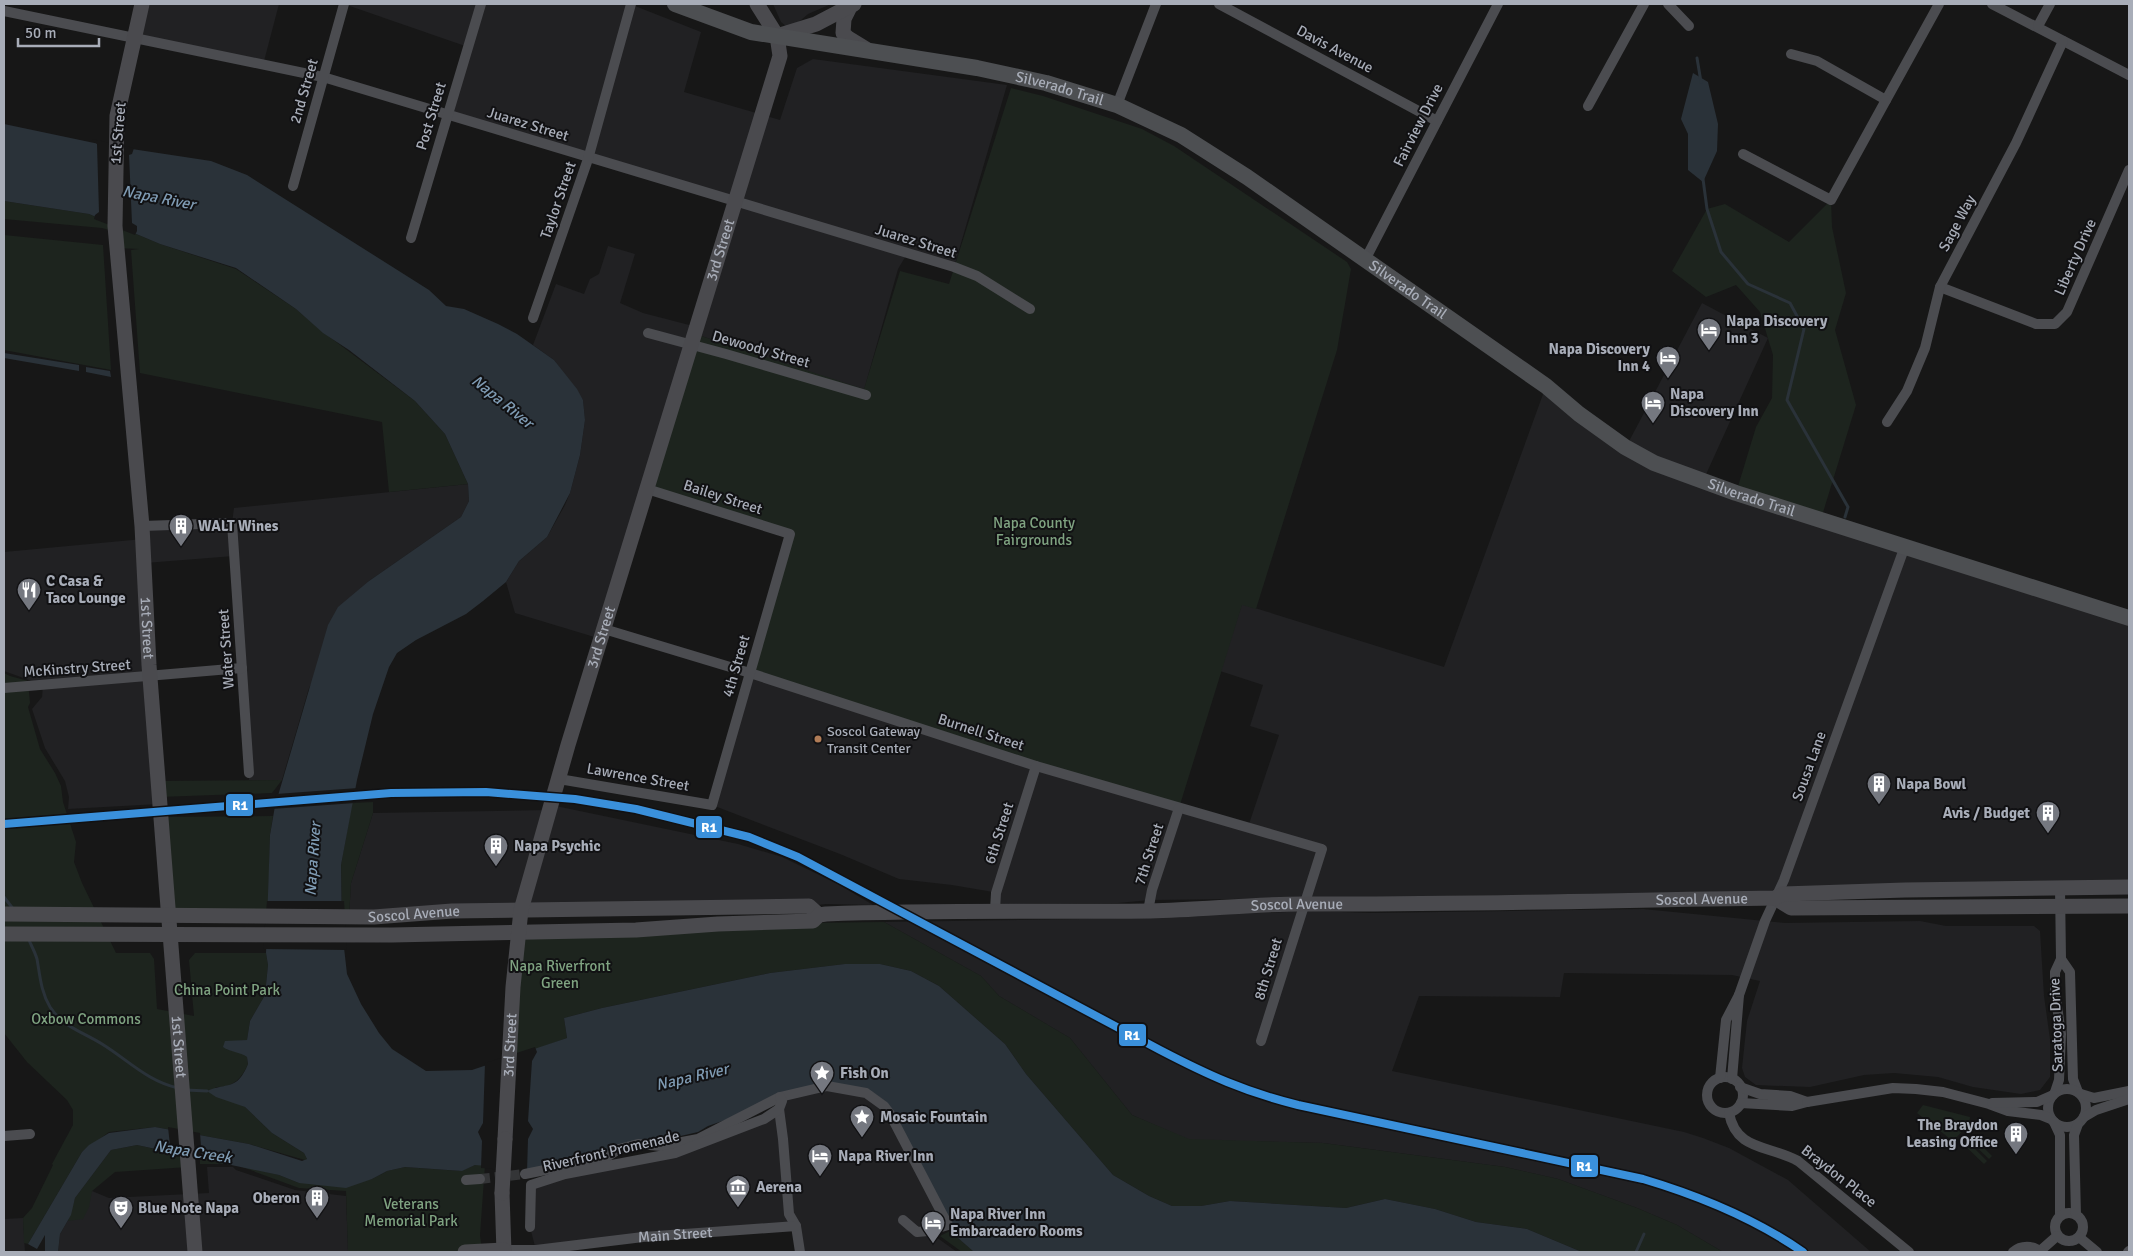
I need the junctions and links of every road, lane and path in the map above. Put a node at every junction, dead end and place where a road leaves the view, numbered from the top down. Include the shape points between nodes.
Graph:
1 (142, 4) edge
2 (344, 4) edge
3 (481, 4) edge
4 (631, 4) edge
5 (675, 4) edge
6 (757, 4) edge
7 (853, 4) edge
8 (1156, 4) edge
9 (1219, 4) edge
10 (1498, 4) edge
11 (1644, 4) edge
12 (1668, 4) edge
13 (1939, 4) edge
14 (1992, 4) edge
15 (2050, 4) edge
16 (4, 11) edge
17 (1689, 26) dead end
18 (2038, 26) junction
19 (777, 36) junction
20 (134, 38) junction
21 (2063, 41) junction
22 (870, 51) junction
23 (1791, 54) dead end
24 (2129, 75) edge
25 (323, 77) junction
26 (1886, 100) junction
27 (1117, 105) junction
28 (1588, 106) dead end
29 (447, 114) junction
30 (1436, 121) junction
31 (1743, 154) dead end
32 (588, 159) junction
33 (2129, 170) edge
34 (293, 186) dead end
35 (736, 203) junction
36 (411, 238) dead end
37 (1365, 260) junction
38 (1940, 287) junction
39 (1030, 309) dead end
40 (534, 318) dead end
41 (648, 333) dead end
42 (691, 345) junction
43 (866, 395) dead end
44 (1887, 422) dead end
45 (647, 489) junction
46 (142, 526) junction
47 (790, 534) joint
48 (1905, 546) junction
49 (2129, 618) edge
50 (604, 629) junction
51 (242, 668) junction
52 (750, 673) junction
53 (150, 677) junction
54 (4, 688) edge
55 (1036, 766) junction
56 (249, 773) dead end
57 (559, 779) junction
58 (712, 805) joint
59 (1179, 808) junction
60 (1322, 849) joint
61 (2129, 887) edge
62 (2060, 888) junction
63 (1775, 898) junction
64 (1303, 904) junction
65 (2129, 906) edge
66 (2060, 907) junction
67 (521, 910) junction
68 (995, 910) junction
69 (1148, 911) junction
70 (4, 914) edge
71 (168, 915) junction
72 (819, 915) junction
73 (518, 932) junction
74 (4, 934) edge
75 (170, 935) junction
76 (2061, 959) junction
77 (1739, 995) junction
78 (1261, 1041) dead end
79 (1720, 1078) junction
80 (1732, 1079) junction
81 (1740, 1087) junction
82 (2129, 1091) edge
83 (2080, 1093) junction
84 (2054, 1094) junction
85 (780, 1097) junction
86 (2129, 1099) edge
87 (1807, 1102) junction
88 (1741, 1103) junction
89 (1989, 1104) junction
90 (779, 1109) junction
91 (1728, 1113) junction
92 (2053, 1120) junction
93 (2081, 1121) junction
94 (30, 1134) dead end
95 (4, 1136) edge
96 (526, 1174) tunnel mouth
97 (480, 1178) tunnel mouth
98 (466, 1180) dead end
99 (2076, 1214) junction
100 (2060, 1215) junction
101 (903, 1220) dead end
102 (796, 1226) junction
103 (530, 1227) dead end
104 (2057, 1236) junction
105 (2079, 1236) junction
106 (504, 1251) edge
107 (195, 1252) edge
108 (465, 1252) edge
109 (800, 1252) edge
110 (1909, 1252) edge
111 (2013, 1252) edge
112 (2040, 1252) edge
113 (2098, 1252) edge

1 - 20 main road, 1st Street
2 - 25 street, 2nd Street
3 - 29 street, Post Street
4 - 32 street, Taylor Street
5 - 19 main road, Silverado Trail via 751,32
6 - 19 main road
7 - 19 main road via 816,24
7 - 22 main road via 844,19 843,33
8 - 27 street
9 - 30 street, Davis Avenue
10 - 30 street, Fairview Drive
11 - 28 street
12 - 17 street
13 - 26 street
14 - 18 street
15 - 18 street
16 - 20 street, Juarez Street
18 - 21 street
19 - 22 main road, Silverado Trail
19 - 35 main road, 3rd Street via 780,56
20 - 25 street, Juarez Street
20 - 46 main road, 1st Street via 117,116 115,226
21 - 24 street
21 - 38 street, Sage Way via 2016,143
22 - 27 main road, Silverado Trail via 1012,75
23 - 26 street via 1817,61
25 - 29 street, Juarez Street
25 - 34 street, 2nd Street
26 - 31 street via 1831,200
27 - 37 main road, Silverado Trail via 1181,135
29 - 32 street, Juarez Street
29 - 36 street, Post Street
30 - 37 street, Fairview Drive
32 - 35 street, Juarez Street
32 - 40 street, Taylor Street
33 - 38 street, Liberty Drive via 2067,312 2055,324 2036,324
35 - 39 street, Juarez Street via 977,276
35 - 42 main road, 3rd Street
37 - 48 main road, Silverado Trail via 1647,460 1703,482
38 - 44 street, Sage Way via 1925,348 1907,391
41 - 42 street, Dewoody Street
42 - 43 street, Dewoody Street
42 - 45 main road, 3rd Street
45 - 47 street, Bailey Street
45 - 50 main road, 3rd Street
46 - 51 street, Water Street via 232,523
46 - 53 main road, 1st Street
47 - 52 street, 4th Street
48 - 49 main road, Silverado Trail
48 - 63 street, Sousa Lane
50 - 52 street, Burnell Street
50 - 57 main road, 3rd Street
51 - 53 street, McKinstry Street
51 - 56 street, Water Street
52 - 55 street, Burnell Street
52 - 58 street, 4th Street
53 - 54 street, McKinstry Street
53 - 71 main road, 1st Street
55 - 59 street, Burnell Street
55 - 68 street, 6th Street via 996,893
57 - 58 street, Lawrence Street
57 - 67 main road, 3rd Street
59 - 60 street, Burnell Street
59 - 69 street, 7th Street
60 - 64 street, 8th Street
61 - 62 main road, Soscol Avenue
62 - 63 main road, Soscol Avenue via 1784,894
62 - 66 street, Saratoga Drive
63 - 64 main road, Soscol Avenue
63 - 66 main road, Soscol Avenue via 1791,908
63 - 77 street, Sousa Lane
64 - 69 main road, Soscol Avenue
64 - 78 street, 8th Street
65 - 66 main road, Soscol Avenue
66 - 76 street, Saratoga Drive
67 - 71 main road, Soscol Avenue via 349,917
67 - 72 main road, Soscol Avenue via 809,906
67 - 73 main road, 3rd Street
68 - 69 main road, Soscol Avenue
68 - 72 main road, Soscol Avenue
70 - 71 main road, Soscol Avenue
71 - 75 main road, 1st Street
72 - 73 main road, Soscol Avenue via 813,921
73 - 75 main road, Soscol Avenue
73 - 106 main road, 3rd Street, bridge via 502,1193
74 - 75 main road, Soscol Avenue
75 - 107 main road, 1st Street
76 - 83 street, Saratoga Drive via 2070,972 2073,1079
76 - 84 street, Saratoga Drive via 2055,972 2061,1034 2059,1080
77 - 79 street, Sousa Lane via 1726,1020
77 - 80 street, Sousa Lane
79 - 80 street
79 - 91 street via 1711,1084 1707,1098 1714,1109
80 - 81 street
81 - 87 street
81 - 88 street
82 - 83 street via 2094,1098
83 - 84 street via 2067,1088
83 - 93 street via 2086,1105
84 - 89 street via 2037,1102
84 - 92 street via 2048,1106
85 - 90 street
85 - 96 street, Riverfront Promenade via 698,1139 662,1146 638,1144 619,1149 605,1158
85 - 101 street, Riverfront Promenade via 827,1086 866,1094 884,1106 948,1225 916,1232
86 - 93 street via 2096,1110
87 - 88 street via 1792,1106
87 - 89 street via 1894,1088 1934,1091
88 - 91 street
89 - 92 street
90 - 102 street via 789,1214
90 - 103 street, Riverfront Promenade via 764,1120 675,1154 565,1174 531,1185
91 - 110 street, Braydon Place via 1740,1137 1750,1144 1798,1161
92 - 93 street via 2066,1127
92 - 100 street via 2060,1135
93 - 99 street via 2074,1135
94 - 95 street
97 - 98 street
99 - 100 street
99 - 105 street via 2083,1227
100 - 104 street via 2055,1223
102 - 106 street, Main Street
102 - 109 street
104 - 105 street via 2068,1241
104 - 112 street
105 - 113 street
106 - 108 main road, Main Street
111 - 112 street via 2024,1247

